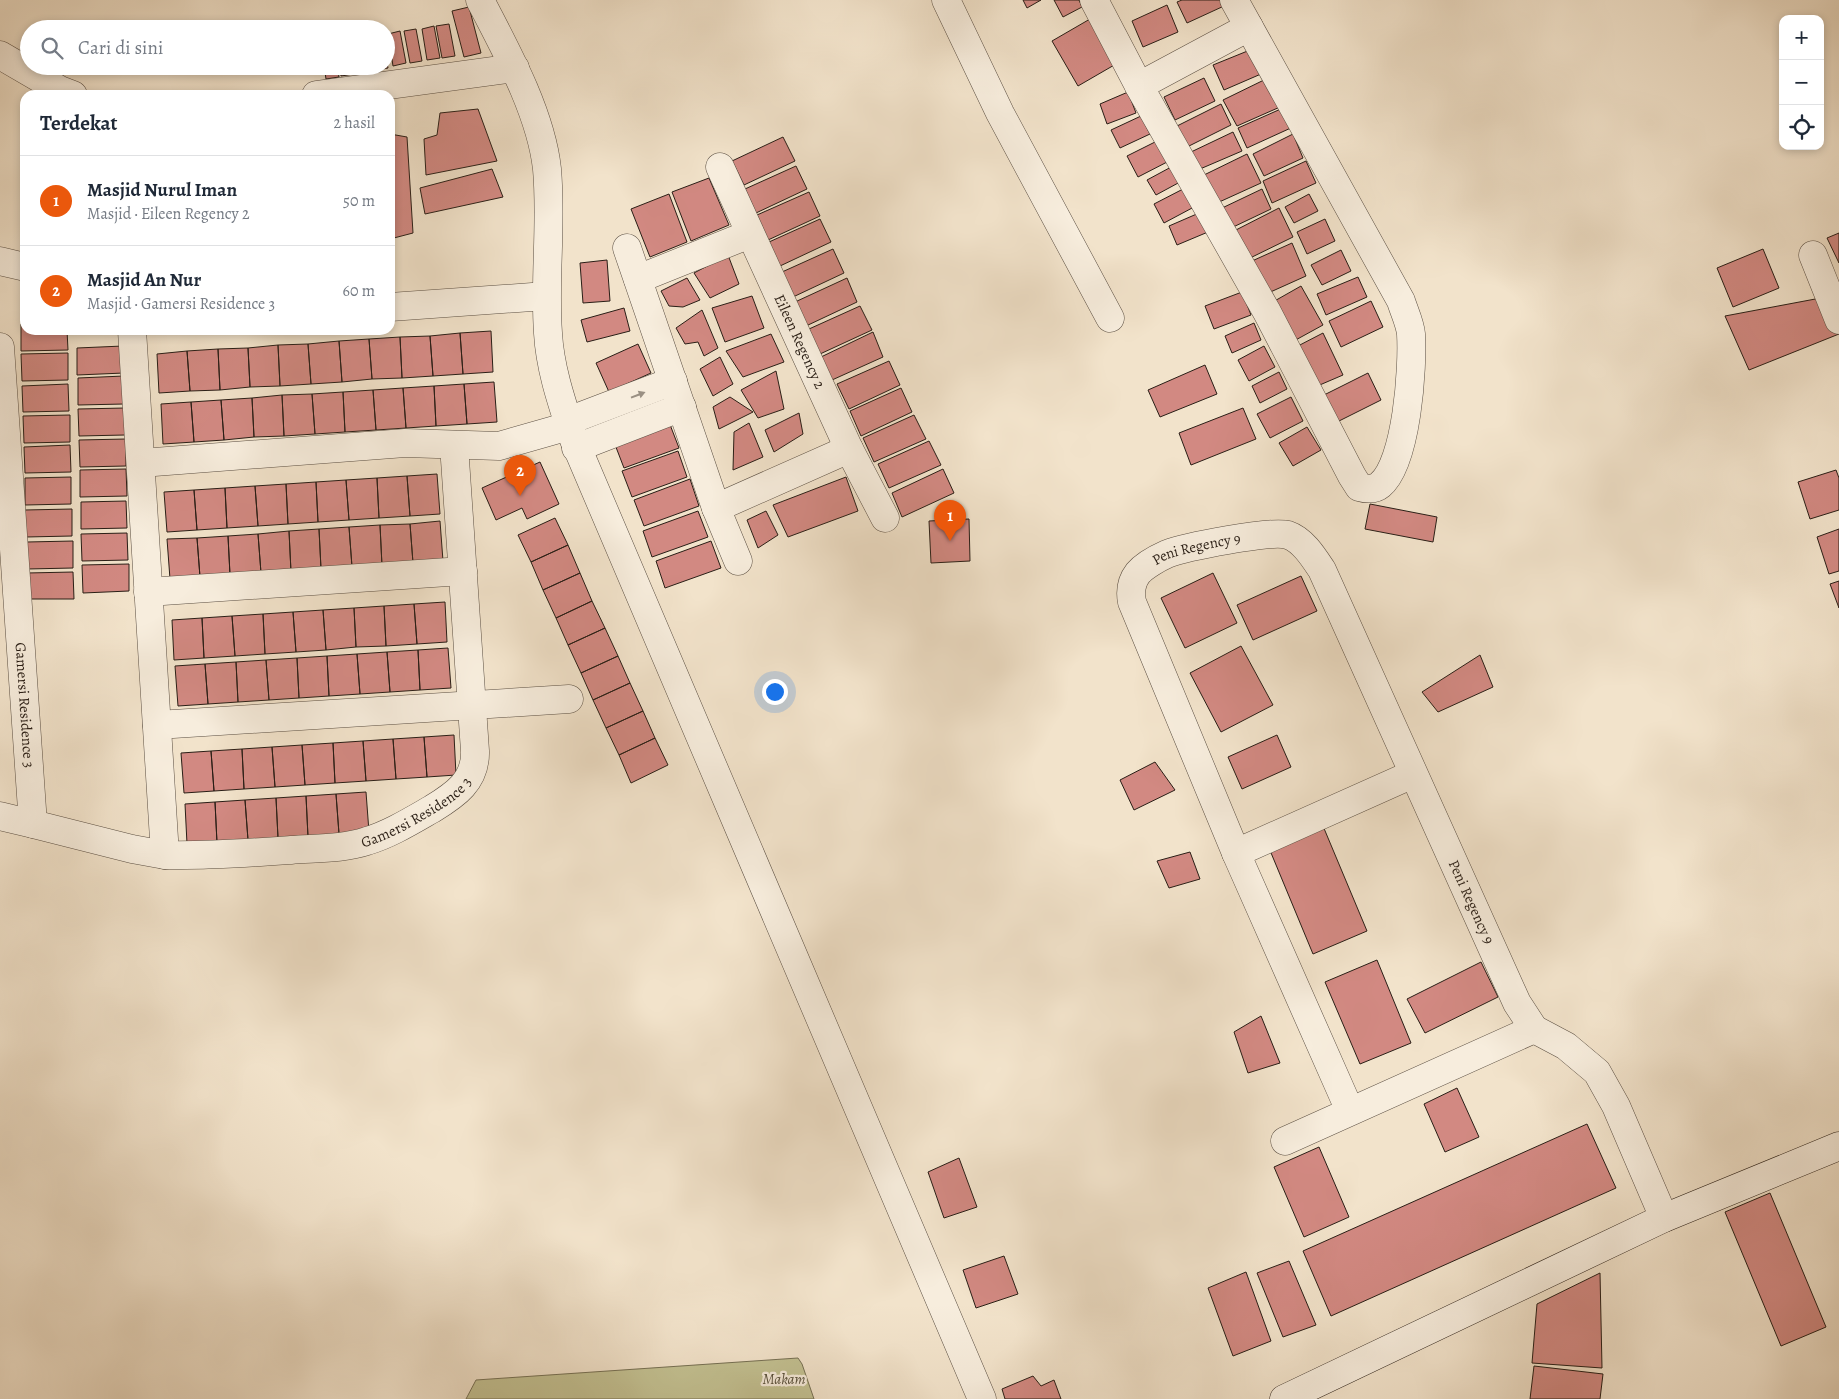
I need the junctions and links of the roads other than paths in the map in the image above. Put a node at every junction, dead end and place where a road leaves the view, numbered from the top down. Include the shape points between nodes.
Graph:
1 (480, 0) edge
2 (946, 0) edge
3 (1094, 0) edge
4 (1234, 0) edge
5 (1249, 27) junction
6 (0, 54) edge
7 (20, 66) edge
8 (515, 68) junction
9 (35, 75) edge
10 (1139, 86) junction
11 (60, 90) edge
12 (353, 90) edge
13 (720, 167) dead end
14 (750, 234) junction
15 (627, 248) dead end
16 (1813, 255) dead end
17 (0, 261) edge
18 (20, 266) edge
19 (638, 279) junction
20 (546, 296) junction
21 (395, 307) edge
22 (1110, 318) dead end
23 (1839, 320) edge
24 (132, 335) edge
25 (0, 347) edge
26 (673, 381) junction
27 (682, 407) junction
28 (571, 432) junction
29 (454, 445) junction
30 (849, 449) junction
31 (141, 463) junction
32 (716, 508) junction
33 (885, 518) dead end
34 (738, 561) dead end
35 (463, 571) junction
36 (148, 592) junction
37 (569, 698) dead end
38 (472, 704) junction
39 (157, 725) junction
40 (1413, 774) junction
41 (0, 816) edge
42 (33, 824) junction
43 (1236, 852) junction
44 (165, 855) junction
45 (1534, 1029) junction
46 (1350, 1111) junction
47 (1284, 1141) dead end
48 (1839, 1146) edge
49 (1664, 1218) junction
50 (982, 1399) edge
51 (1284, 1399) edge

1 - 8 street
2 - 22 street via 1000,113
3 - 10 street
4 - 5 street
5 - 10 street
5 - 10 street via 1401,300 1410,331 1406,420 1389,474 1380,485 1368,489 1359,487 1352,476 1267,312
6 - 7 street
8 - 12 street
8 - 20 street via 535,120 547,168
9 - 11 street
13 - 14 street, Eileen Regency 2
14 - 19 street
14 - 30 street, Eileen Regency 2
15 - 19 street
16 - 23 street
17 - 18 street
19 - 26 street
20 - 21 street
20 - 28 street via 552,361
24 - 31 street
25 - 42 street, Gamersi Residence 3
26 - 27 street
28 -> 26 street
27 - 28 street
27 - 32 street
28 - 29 street via 499,446
28 - 50 street
29 - 31 street via 405,443
29 - 35 street, Gamersi Residence 3
30 - 32 street
30 - 33 street, Eileen Regency 2
31 - 36 street
32 - 34 street
35 - 36 street
35 - 38 street, Gamersi Residence 3
36 - 39 street
37 - 38 street
38 - 39 street
38 - 44 street, Gamersi Residence 3 via 475,764 467,781 452,797 378,837 323,848
39 - 44 street
40 - 43 street
40 - 43 street, Peni Regency 9 via 1322,570 1309,550 1289,535 1274,534 1233,539 1167,554 1138,574 1130,591 1132,602
40 - 45 street, Peni Regency 9 via 1504,976
41 - 42 street, Gamersi Residence 3
42 - 44 street, Gamersi Residence 3 via 132,850
43 - 46 street, Peni Regency 9
45 - 46 street
45 - 49 street, Peni Regency 9 via 1566,1046 1598,1072
46 - 47 street
48 - 49 street
49 - 51 street

